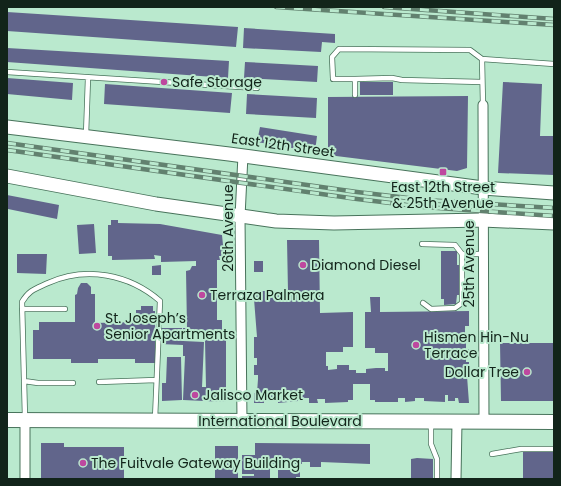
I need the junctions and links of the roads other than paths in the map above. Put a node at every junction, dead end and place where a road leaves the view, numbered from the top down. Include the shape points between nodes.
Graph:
1 (482, 59) junction
2 (554, 64) edge
3 (7, 72) edge
4 (88, 78) junction
5 (354, 79) junction
6 (482, 82) junction
7 (257, 88) dead end
8 (355, 96) dead end
9 (483, 106) joint
10 (7, 127) edge
11 (86, 137) junction
12 (243, 155) junction
13 (7, 176) edge
14 (483, 188) junction
15 (554, 192) edge
16 (240, 217) junction
17 (482, 220) junction
18 (554, 223) edge
19 (422, 244) dead end
20 (462, 254) junction
21 (483, 254) junction
22 (423, 303) dead end
23 (22, 309) junction
24 (66, 309) dead end
25 (156, 380) junction
26 (24, 381) junction
27 (99, 382) dead end
28 (74, 383) dead end
29 (7, 420) edge
30 (25, 420) junction
31 (155, 421) junction
32 (242, 422) junction
33 (431, 422) junction
34 (457, 422) junction
35 (484, 422) junction
36 (554, 422) edge
37 (554, 449) edge
38 (492, 454) dead end
39 (25, 479) edge
40 (437, 479) edge
41 (456, 479) edge

1 - 2 lane
1 - 5 lane via 470,50 339,49 332,57 333,79
1 - 6 lane
3 - 4 lane
4 - 7 lane
4 - 11 lane
5 - 6 lane
5 - 8 lane
6 - 9 lane
9 - 14 street, 25th Avenue
10 - 11 main road, East 12th Street
11 - 12 main road, East 12th Street
12 - 14 main road, East 12th Street
12 - 16 street, 26th Avenue
13 - 16 main road
14 - 15 main road, East 12th Street
14 - 17 street, 25th Avenue
16 - 17 main road via 334,223
16 - 32 street, 26th Avenue
17 - 18 main road
17 - 21 street, 25th Avenue
19 - 20 lane via 455,245
20 - 21 lane
20 - 22 lane via 462,303 455,308 431,309
21 - 35 street, 25th Avenue
23 - 24 lane
23 - 25 lane via 22,302 28,292 66,276 107,275 136,284 160,301
23 - 26 lane
25 - 27 lane
25 - 31 lane
26 - 28 lane
26 - 30 lane
29 - 30 main road, International Boulevard
30 - 31 main road, International Boulevard
30 - 39 street
31 - 32 main road, International Boulevard
32 - 33 main road, International Boulevard
33 - 34 main road, International Boulevard
33 - 40 lane via 431,444 437,459
34 - 35 main road, International Boulevard
34 - 41 street
35 - 36 main road, International Boulevard
37 - 38 lane via 521,449

